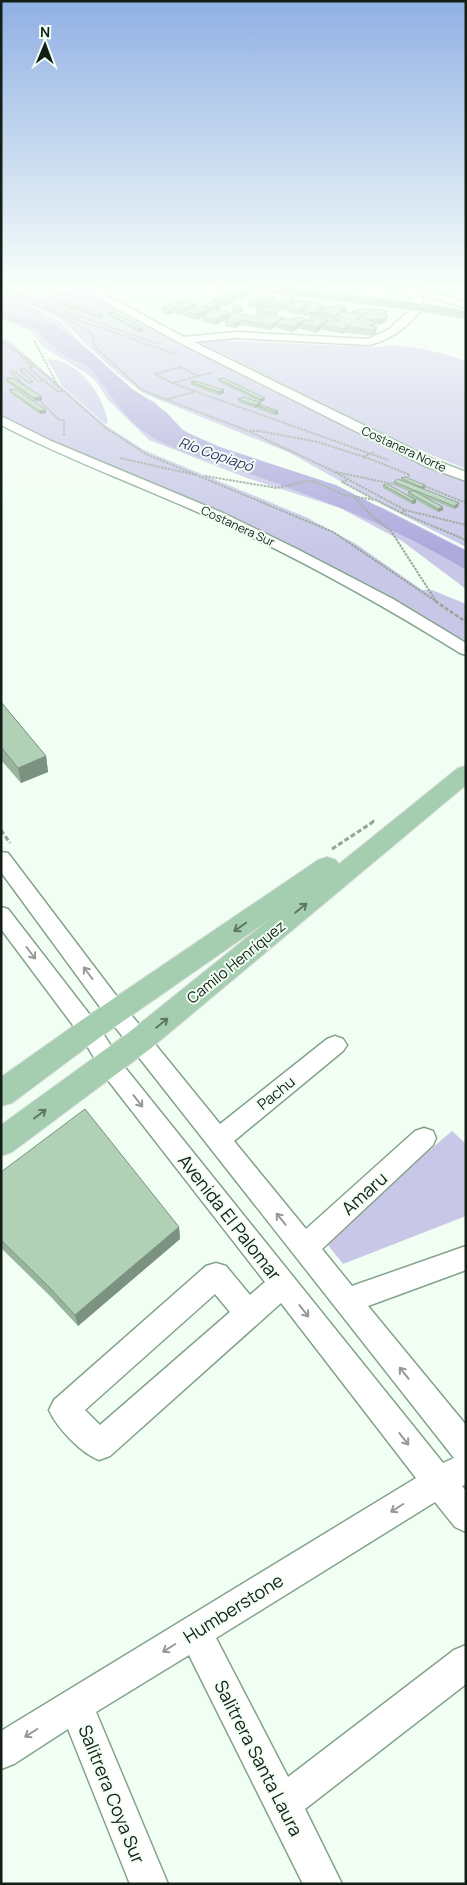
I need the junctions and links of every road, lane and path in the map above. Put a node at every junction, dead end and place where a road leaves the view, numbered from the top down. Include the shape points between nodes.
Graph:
1 (14, 375) edge
2 (19, 375) edge
3 (25, 375) edge
4 (31, 375) edge
5 (37, 375) edge
6 (44, 375) edge
7 (53, 375) edge
8 (126, 375) edge
9 (157, 375) edge
10 (202, 375) edge
11 (253, 375) edge
12 (198, 376) joint
13 (43, 380) junction
14 (172, 383) junction
15 (27, 391) edge
16 (62, 391) junction
17 (195, 391) junction
18 (35, 397) edge
19 (164, 400) junction
20 (1, 420) edge
21 (248, 431) junction
22 (66, 439) dead end
23 (367, 448) dead end
24 (370, 454) junction
25 (112, 456) dead end
26 (363, 457) junction
27 (396, 463) dead end
28 (332, 471) junction
29 (198, 475) junction
30 (466, 477) edge
31 (405, 478) junction
32 (348, 480) junction
33 (354, 497) junction
34 (376, 500) junction
35 (466, 503) edge
36 (405, 510) junction
37 (402, 513) junction
38 (466, 525) edge
39 (466, 540) edge
40 (437, 604) junction
41 (466, 622) edge
42 (466, 650) edge
43 (466, 768) edge
44 (466, 773) edge
45 (1, 858) edge
46 (1, 914) edge
47 (116, 1012) junction
48 (89, 1030) junction
49 (139, 1041) junction
50 (335, 1045) dead end
51 (109, 1062) junction
52 (1, 1094) edge
53 (424, 1138) dead end
54 (218, 1140) junction
55 (1, 1143) edge
56 (304, 1248) junction
57 (466, 1258) edge
58 (282, 1284) junction
59 (346, 1301) junction
60 (248, 1314) junction
61 (463, 1441) edge
62 (452, 1475) edge
63 (466, 1516) edge
64 (195, 1632) junction
65 (466, 1662) edge
66 (76, 1705) junction
67 (1, 1751) edge
68 (282, 1804) junction
69 (149, 1884) edge
70 (322, 1884) edge

1 - 15 path via 24,384 19,386
2 - 3 path via 29,383 33,382
4 - 13 path via 38,381
5 - 13 path
6 - 16 path
7 - 16 path
8 - 19 path via 142,390
9 - 14 path
10 - 12 path
11 - 30 street, Costanera Norte via 430,463
12 - 14 path
13 - 16 path
14 - 17 path
16 - 29 path via 123,440 146,454
17 - 19 path
17 - 24 path
18 - 22 path via 59,420 64,420 65,436 61,437
19 - 21 path
20 - 42 street, Costanera Sur via 47,444 218,516 292,552 388,602
21 - 26 path via 298,438
21 - 28 path
23 - 24 path via 374,452
24 - 26 path
24 - 27 path
25 - 29 path
26 - 31 path via 410,475
28 - 31 path via 393,484
28 - 32 path
29 - 33 path via 277,488 308,481
29 - 40 path via 333,532
31 - 35 path
32 - 34 path via 342,482
32 - 36 path
33 - 34 path
33 - 40 path via 392,531
34 - 37 path
36 - 37 path
36 - 38 path
37 - 39 path
40 - 41 path
43 -> 47 main road, Camilo Henríquez
49 -> 44 main road, Camilo Henríquez
47 -> 45 street
46 -> 48 street, Avenida El Palomar
47 - 48 main road, Camilo Henríquez
47 - 49 street
48 - 51 street, Avenida El Palomar
48 - 52 main road, Camilo Henríquez
49 - 51 main road, Camilo Henríquez
49 - 54 street
50 - 54 street, Pachu
55 -> 51 main road, Camilo Henríquez
51 -> 58 street, Avenida El Palomar
53 - 56 street, Amaru
56 -> 54 street
56 - 59 street
57 - 59 street
58 - 60 street
58 -> 62 street, Avenida El Palomar
61 -> 59 street
60 - 60 street via 98,1445 64,1410 216,1275
62 - 63 street, Avenida El Palomar
62 -> 64 street, Humberstone
64 -> 66 street, Humberstone
64 - 68 street, Salitrera Santa Laura
65 - 68 street
66 -> 67 street, Humberstone
66 - 69 street, Salitrera Coya Sur
68 - 70 street, Salitrera Santa Laura

